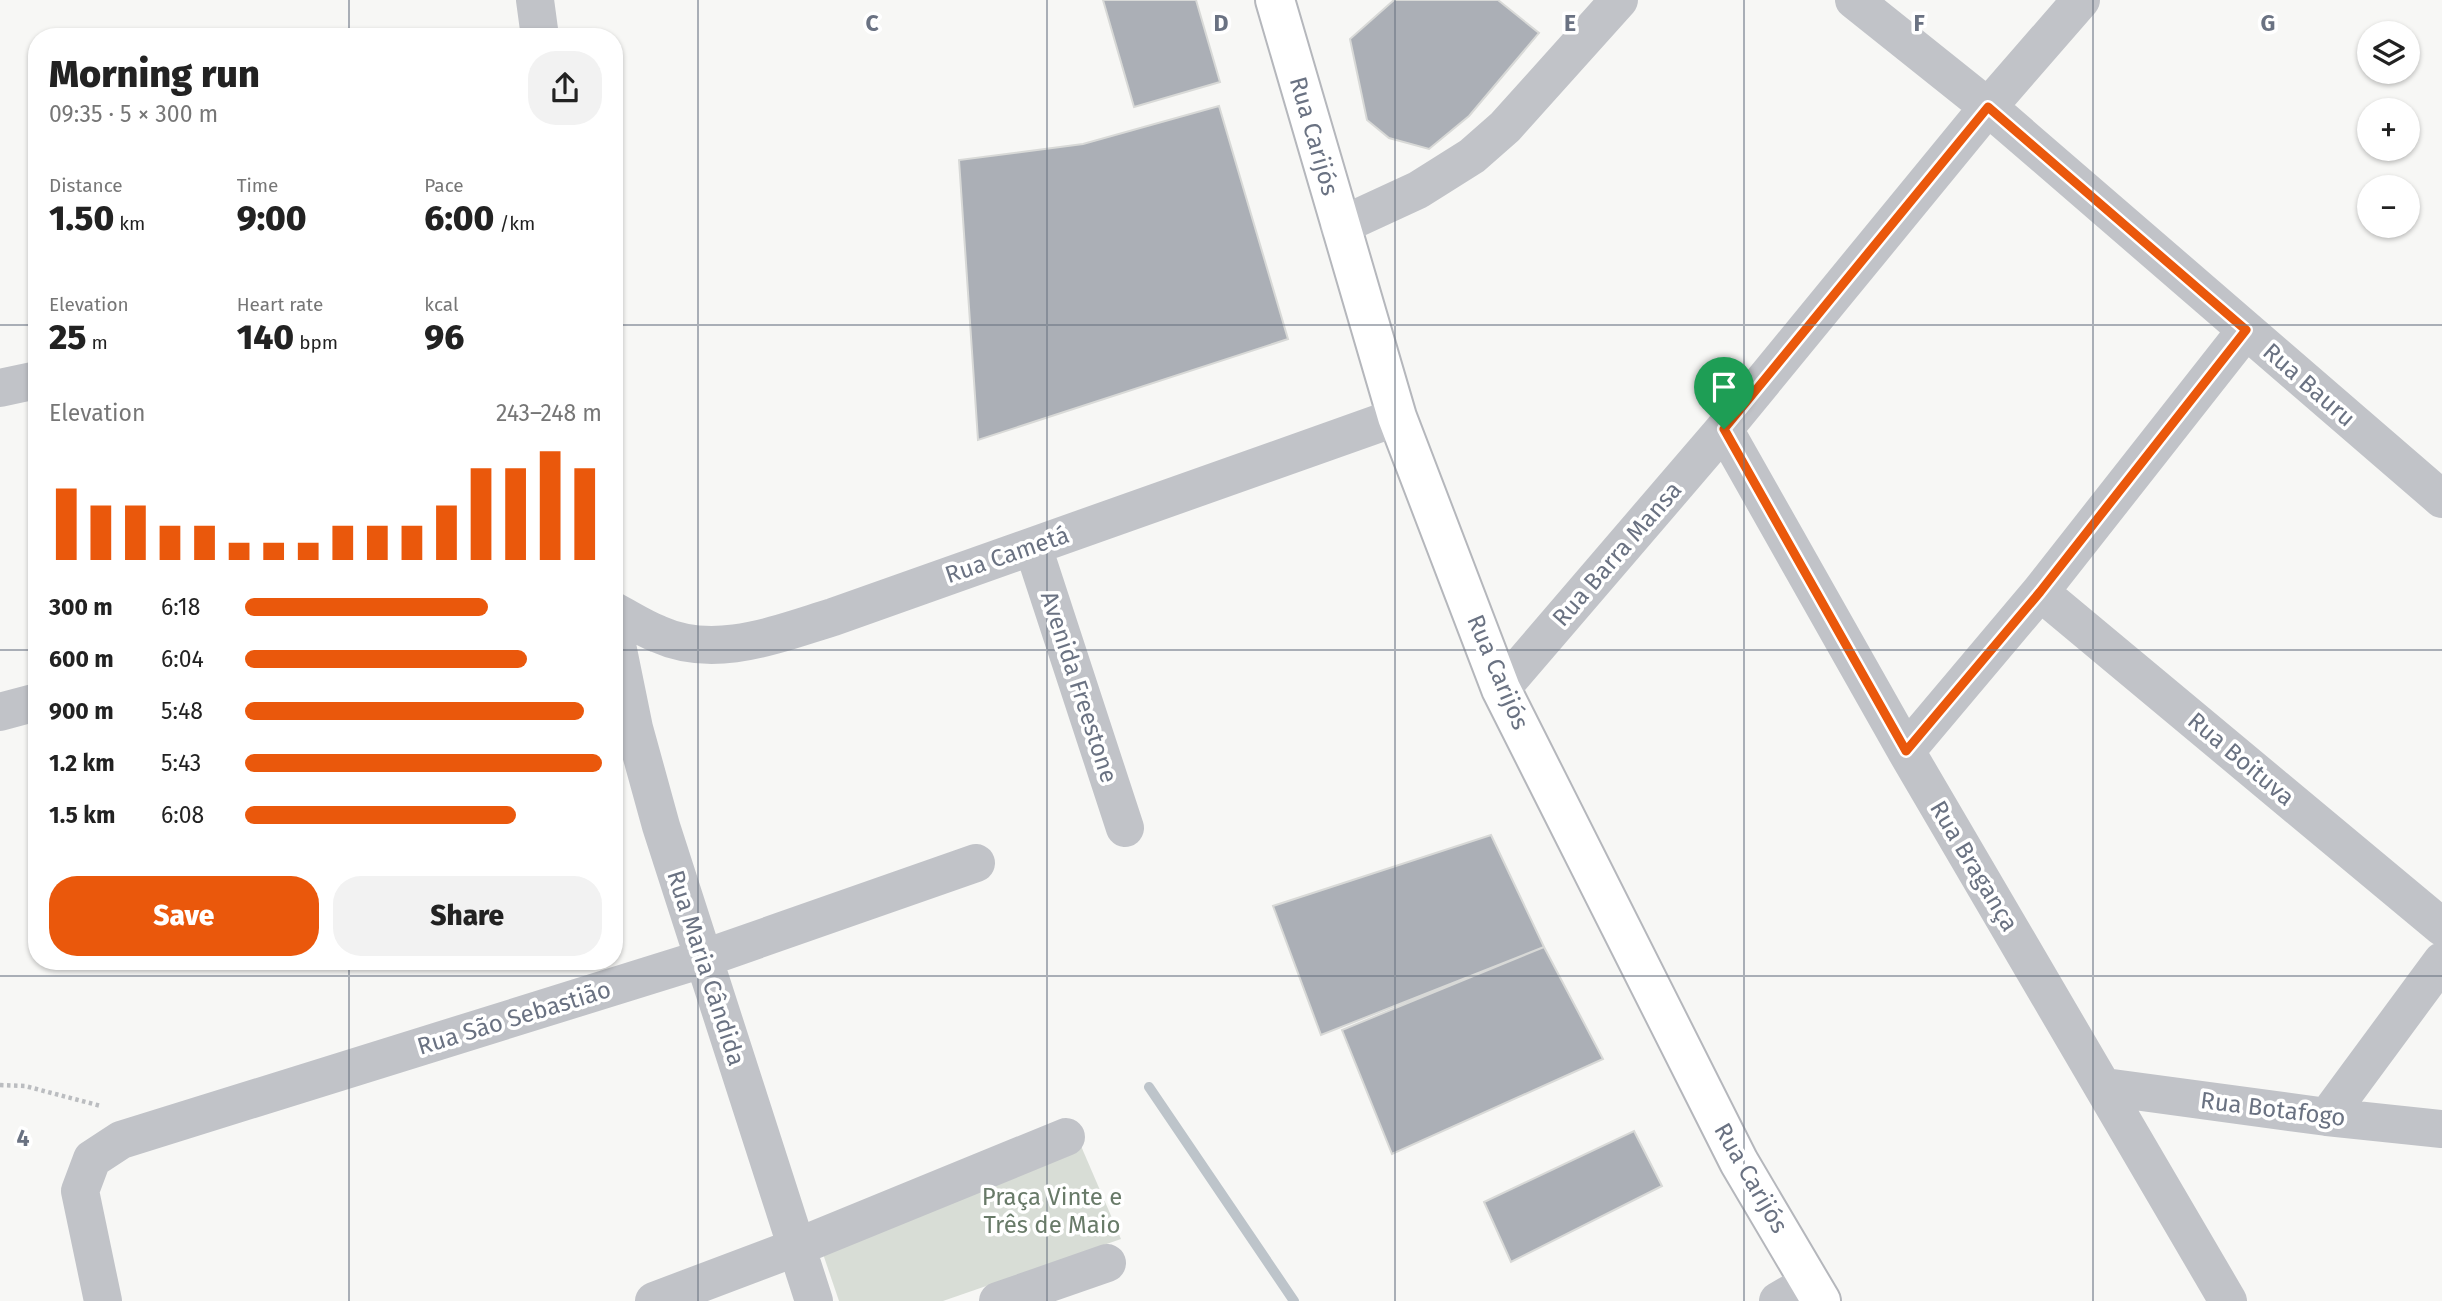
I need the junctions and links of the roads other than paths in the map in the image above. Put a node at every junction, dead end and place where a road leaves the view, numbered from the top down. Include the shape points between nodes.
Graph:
1 (535, 0) edge
2 (1275, 0) edge
3 (1619, 0) edge
4 (1854, 0) edge
5 (2081, 0) edge
6 (539, 28) edge
7 (1988, 107) junction
8 (1340, 226) junction
9 (2246, 330) junction
10 (28, 382) edge
11 (0, 388) edge
12 (1397, 417) junction
13 (1724, 429) junction
14 (2442, 499) edge
15 (1033, 547) junction
16 (2040, 592) junction
17 (623, 616) edge
18 (623, 674) edge
19 (1501, 689) junction
20 (28, 704) edge
21 (0, 712) edge
22 (1906, 751) junction
23 (1125, 828) dead end
24 (976, 863) dead end
25 (2442, 927) edge
26 (702, 959) junction
27 (2442, 961) edge
28 (2105, 1087) junction
29 (2327, 1117) junction
30 (2442, 1129) edge
31 (1066, 1137) dead end
32 (797, 1247) junction
33 (1107, 1263) dead end
34 (1803, 1295) edge
35 (103, 1301) edge
36 (654, 1301) edge
37 (814, 1301) edge
38 (998, 1301) edge
39 (2228, 1301) edge

1 - 6 street
2 - 8 main road, Rua Carijós
3 - 8 street via 1505,127 1472,156 1418,190
4 - 7 street, Rua Bauru
5 - 7 street, Rua Barra Mansa
7 - 9 street, Rua Bauru
7 - 13 street, Rua Barra Mansa
8 - 12 main road, Rua Carijós
9 - 14 street, Rua Bauru
9 - 16 street
10 - 11 street
12 - 15 street, Rua Cametá
12 - 19 main road, Rua Carijós
13 - 19 street, Rua Barra Mansa
13 - 22 street, Rua Bragança
15 - 17 street, Rua Cametá via 833,617 726,645 698,645 660,635
15 - 23 street, Avenida Freestone
16 - 22 street
16 - 25 street, Rua Boituva
18 - 26 street, Rua Maria Cândida via 661,827
19 - 34 main road, Rua Carijós
20 - 21 street
22 - 28 street, Rua Bragança
24 - 26 street, Rua São Sebastião
26 - 32 street, Rua Maria Cândida
26 - 35 street, Rua São Sebastião via 107,1150 80,1191
27 - 29 street
28 - 29 street, Rua Botafogo
28 - 39 street, Rua Bragança
29 - 30 street, Rua Botafogo
31 - 32 street
32 - 36 street
32 - 37 street, Rua Maria Cândida
33 - 38 street

